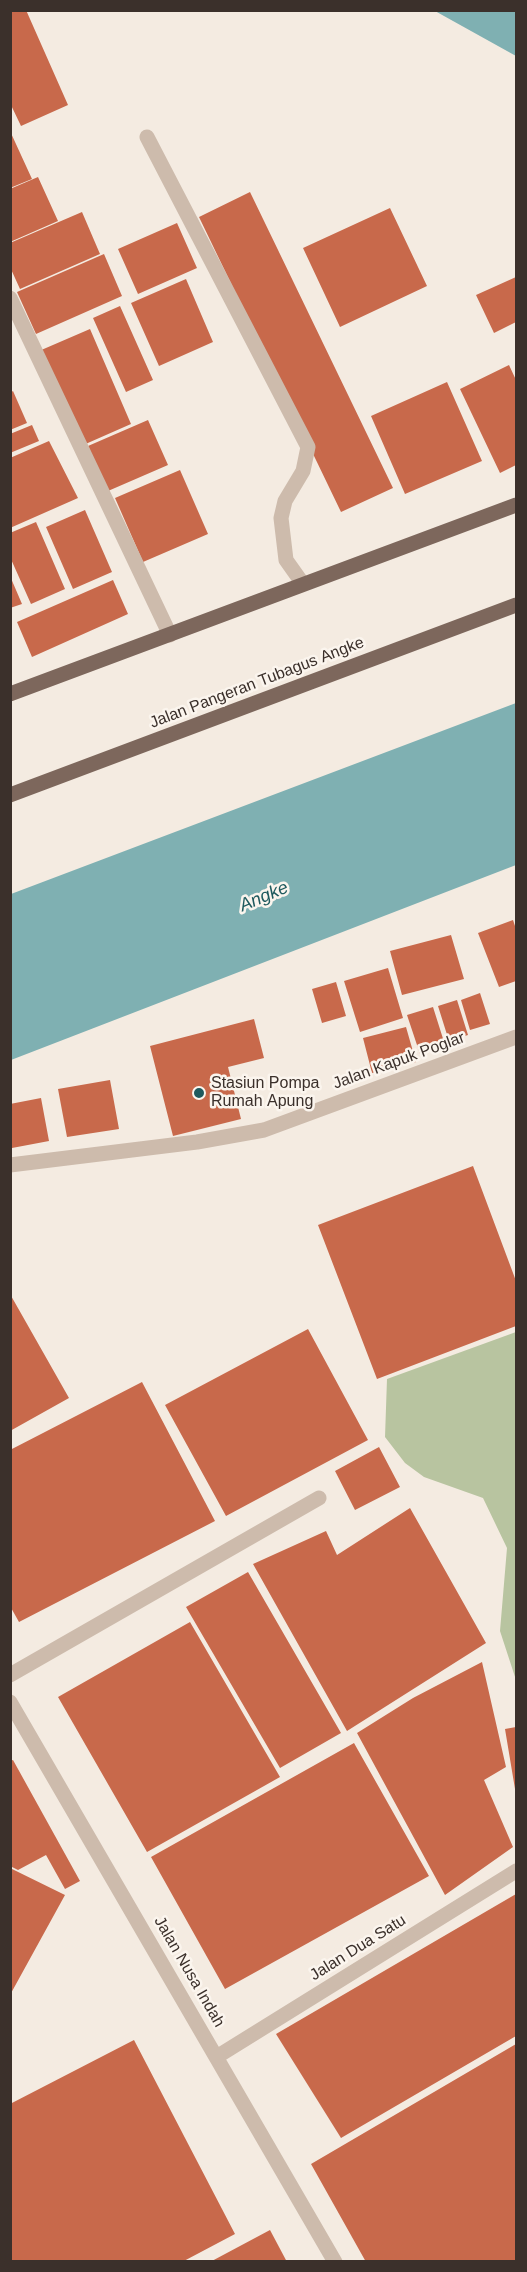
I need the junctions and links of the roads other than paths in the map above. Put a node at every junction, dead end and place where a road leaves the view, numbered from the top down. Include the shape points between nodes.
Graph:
1 (147, 137) dead end
2 (10, 298) edge
3 (516, 506) edge
4 (303, 584) junction
5 (516, 605) edge
6 (170, 635) junction
7 (10, 694) edge
8 (10, 795) edge
9 (516, 1037) edge
10 (10, 1165) edge
11 (319, 1498) dead end
12 (10, 1675) edge
13 (10, 1702) edge
14 (516, 1871) edge
15 (218, 2056) junction
16 (334, 2262) edge

1 - 4 street via 308,447 303,471 280,518 286,560
2 - 6 street
3 - 4 main road
4 - 6 main road
5 - 8 main road, Jalan Pangeran Tubagus Angke
6 - 7 main road
9 - 10 street, Jalan Kapuk Poglar via 264,1130
11 - 12 street
13 - 15 street, Jalan Nusa Indah
14 - 15 street, Jalan Dua Satu
15 - 16 street, Jalan Nusa Indah

